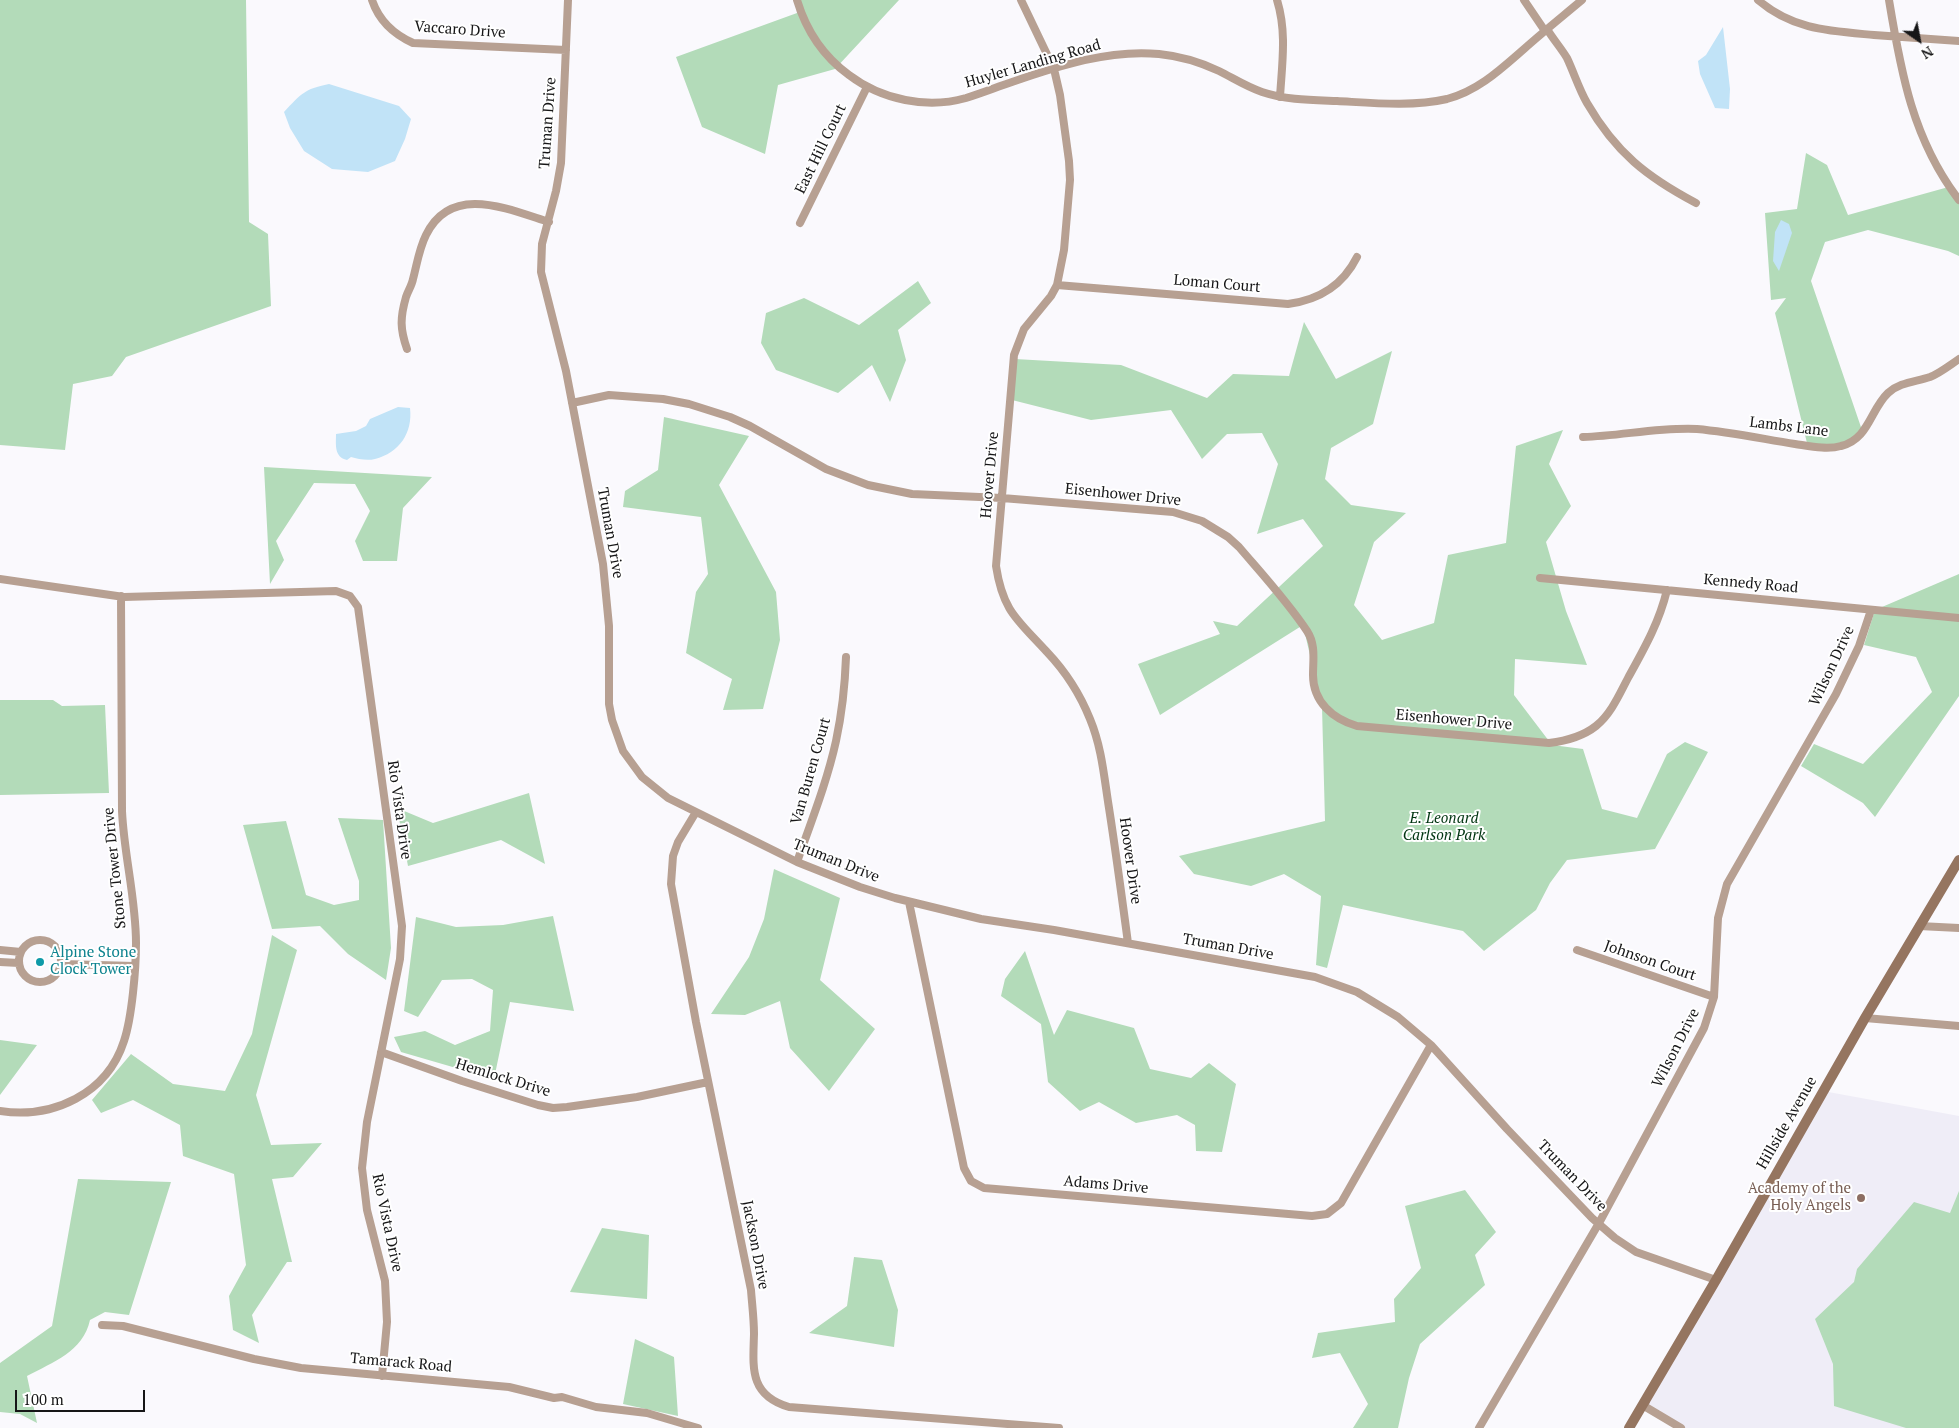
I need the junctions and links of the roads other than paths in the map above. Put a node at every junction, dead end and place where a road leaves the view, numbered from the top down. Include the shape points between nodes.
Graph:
1 (372, 0) edge
2 (568, 0) edge
3 (797, 0) edge
4 (1021, 0) edge
5 (1278, 0) edge
6 (1524, 0) edge
7 (1582, 0) edge
8 (1758, 0) edge
9 (1889, 0) edge
10 (1546, 30) junction
11 (1895, 36) junction
12 (1959, 41) edge
13 (566, 50) junction
14 (1054, 69) junction
15 (867, 87) junction
16 (1280, 96) junction
17 (1959, 200) edge
18 (1696, 203) dead end
19 (549, 222) junction
20 (800, 223) dead end
21 (1357, 257) dead end
22 (1057, 284) junction
23 (406, 349) dead end
24 (1959, 359) edge
25 (572, 403) junction
26 (1583, 437) dead end
27 (1002, 498) junction
28 (1540, 578) dead end
29 (0, 579) edge
30 (1667, 590) junction
31 (121, 596) junction
32 (1872, 610) junction
33 (1959, 618) edge
34 (846, 657) dead end
35 (696, 812) junction
36 (1959, 860) edge
37 (797, 862) junction
38 (909, 902) junction
39 (1919, 926) junction
40 (1959, 928) edge
41 (1128, 943) junction
42 (0, 950) edge
43 (1577, 950) dead end
44 (21, 952) junction
45 (0, 962) edge
46 (19, 963) junction
47 (62, 964) junction
48 (134, 966) junction
49 (1714, 997) junction
50 (1865, 1018) junction
51 (1959, 1026) edge
52 (1431, 1045) junction
53 (381, 1052) junction
54 (708, 1082) junction
55 (0, 1111) edge
56 (1598, 1223) junction
57 (1716, 1280) junction
58 (102, 1325) dead end
59 (382, 1376) junction
60 (1652, 1390) junction
61 (698, 1428) edge
62 (1058, 1428) edge
63 (1479, 1428) edge
64 (1629, 1428) edge
65 (1681, 1428) edge

1 - 13 street, Vaccaro Drive via 383,22 413,43
2 - 13 street, Truman Drive
3 - 15 street, Huyler Landing Road via 807,26 827,56
4 - 14 street, Hoover Drive
5 - 16 street via 1284,44
6 - 10 street
7 - 10 street, Huyler Landing Road
8 - 11 street via 1777,15 1806,27
9 - 11 street
10 - 16 street, Huyler Landing Road via 1490,78 1450,98 1372,103
10 - 18 street via 1567,59 1586,102 1616,144 1648,175
11 - 12 street
11 - 17 street via 1918,125 1941,173
13 - 19 street, Truman Drive via 561,163
14 - 15 street, Huyler Landing Road via 947,102 910,101
14 - 16 street, Huyler Landing Road via 1120,54 1158,54 1196,62 1247,86
14 - 22 street, Hoover Drive via 1070,180 1064,250
15 - 20 street, East Hill Court
19 - 23 street via 482,203 460,206 444,214 426,234 406,296 400,329
19 - 25 street, Truman Drive via 542,244 541,272
21 - 22 street, Loman Court via 1346,275 1324,294 1288,304
22 - 27 street, Hoover Drive via 1024,329 1014,355
24 - 26 street, Lambs Lane via 1930,376 1904,383 1888,393 1866,429 1841,446 1818,447 1673,429
25 - 27 street, Eisenhower Drive via 609,395 689,404 750,426 826,469 868,485 912,494
25 - 35 street, Truman Drive via 607,595 609,704 616,736 642,777 668,798
27 - 30 street, Eisenhower Drive via 1173,512 1202,520 1216,528 1239,547 1307,631 1314,651 1314,685 1322,704 1338,718 1357,726 1549,742 1574,738 1596,726 1612,709 1654,632
27 - 41 street, Hoover Drive via 996,566 1002,593 1017,621 1047,651 1070,681 1090,719 1104,767
28 - 30 street, Kennedy Road
29 - 31 street, Rio Vista Drive
30 - 32 street, Kennedy Road
31 - 48 street, Stone Tower Drive via 122,811 135,917
31 - 53 street, Rio Vista Drive via 336,591 350,596 355,602 402,926 400,959
32 - 33 street, Kennedy Road
32 - 49 street, Wilson Drive via 1836,694 1728,884 1718,918
34 - 37 street, Van Buren Court via 836,742
35 - 37 street, Truman Drive
35 - 54 street, Jackson Drive via 673,856 672,884
36 - 39 main road, Hillside Avenue
37 - 38 street, Truman Drive
38 - 41 street, Truman Drive via 982,919
38 - 52 street, Adams Drive via 964,1168 971,1181 984,1188 1312,1216 1327,1214 1341,1203
39 - 40 street
39 - 50 main road, Hillside Avenue
41 - 52 street, Truman Drive via 1336,983 1380,1004
42 - 44 street
43 - 49 street, Johnson Court
44 - 46 street
44 - 47 street via 24,946 36,940 49,941 59,950
45 - 46 street
46 - 47 street via 24,976 37,982 56,976
47 - 48 street
48 - 55 street, Stone Tower Drive via 124,1041 98,1082 74,1101 59,1107 28,1113
49 - 56 street, Wilson Drive via 1696,1044
50 - 51 street
50 - 57 main road, Hillside Avenue
52 - 56 street, Truman Drive
53 - 54 street, Hemlock Drive via 553,1108 625,1099
53 - 59 street, Rio Vista Drive via 366,1122 362,1168 367,1210 385,1281 387,1322
54 - 62 street, Jackson Drive via 751,1290 753,1374 763,1392 789,1407
56 - 57 street, Truman Drive via 1636,1252
56 - 63 street, Wilson Drive
57 - 60 main road, Hillside Avenue
58 - 59 street, Tamarack Road via 124,1326 301,1368
59 - 61 street, Tamarack Road via 509,1388 562,1397 596,1407 647,1413
60 - 64 main road, Hillside Avenue
60 - 65 street via 1644,1406

